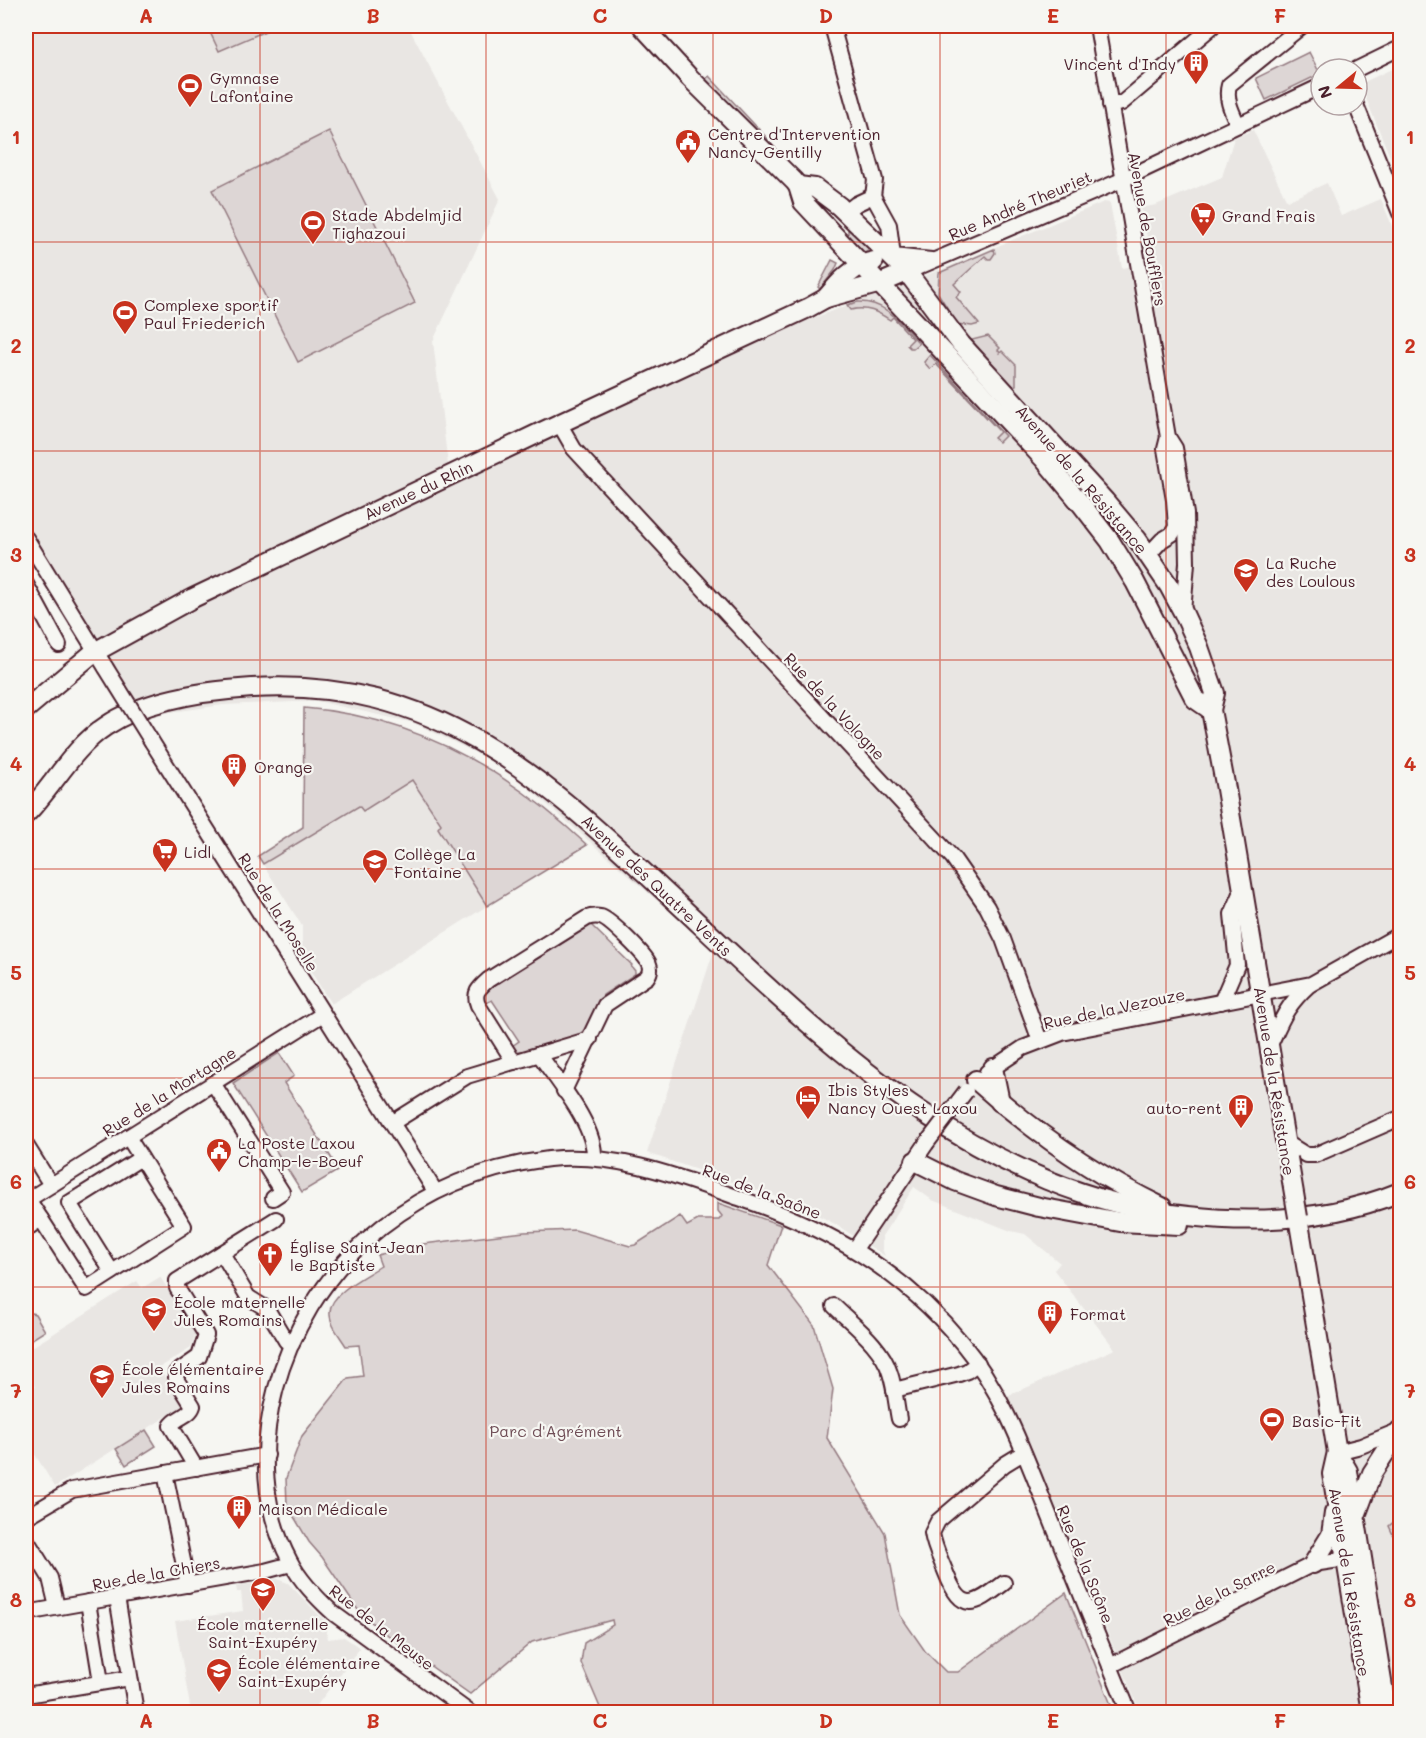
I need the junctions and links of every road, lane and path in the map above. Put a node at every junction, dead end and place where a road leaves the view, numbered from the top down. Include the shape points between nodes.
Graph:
1 (642, 26) edge
2 (832, 26) edge
3 (1097, 26) edge
4 (1213, 26) edge
5 (1302, 26) edge
6 (1401, 48) edge
7 (1369, 63) edge
8 (1309, 92) edge
9 (1110, 105) junction
10 (1361, 117) edge
11 (1238, 125) junction
12 (1122, 180) junction
13 (798, 186) junction
14 (873, 196) junction
15 (846, 212) junction
16 (1401, 213) edge
17 (842, 242) junction
18 (893, 256) junction
19 (931, 260) junction
20 (862, 263) junction
21 (907, 272) junction
22 (881, 283) junction
23 (832, 291) junction
24 (559, 423) junction
25 (1168, 437) junction
26 (26, 538) edge
27 (1137, 539) junction
28 (1161, 540) junction
29 (1110, 541) junction
30 (1149, 555) junction
31 (26, 584) edge
32 (1150, 608) junction
33 (1183, 612) junction
34 (59, 645) dead end
35 (96, 651) junction
36 (26, 709) edge
37 (1211, 710) junction
38 (26, 814) edge
39 (1243, 889) junction
40 (1401, 934) edge
41 (1311, 984) junction
42 (1260, 994) junction
43 (1221, 1002) junction
44 (323, 1014) junction
45 (590, 1039) junction
46 (1040, 1041) junction
47 (1269, 1047) junction
48 (539, 1054) junction
49 (514, 1062) junction
50 (993, 1068) junction
51 (213, 1083) junction
52 (971, 1086) junction
53 (564, 1091) junction
54 (1000, 1102) junction
55 (1401, 1118) edge
56 (392, 1123) junction
57 (128, 1137) junction
58 (26, 1145) edge
59 (1286, 1150) junction
60 (141, 1158) junction
61 (594, 1158) junction
62 (915, 1161) junction
63 (1401, 1179) edge
64 (51, 1185) junction
65 (435, 1191) junction
66 (1401, 1192) edge
67 (28, 1195) edge
68 (273, 1198) dead end
69 (1179, 1215) junction
70 (1288, 1217) junction
71 (276, 1219) dead end
72 (1213, 1219) junction
73 (41, 1220) junction
74 (26, 1229) edge
75 (855, 1250) junction
76 (222, 1253) junction
77 (112, 1272) junction
78 (834, 1306) dead end
79 (292, 1344) junction
80 (978, 1363) junction
81 (894, 1390) junction
82 (899, 1419) dead end
83 (1401, 1430) edge
84 (1337, 1452) junction
85 (1023, 1453) junction
86 (267, 1455) junction
87 (196, 1468) junction
88 (165, 1473) junction
89 (1336, 1499) junction
90 (26, 1517) edge
91 (1355, 1518) junction
92 (26, 1539) edge
93 (1346, 1559) junction
94 (291, 1564) junction
95 (1313, 1564) junction
96 (1004, 1583) dead end
97 (188, 1585) junction
98 (117, 1597) junction
99 (88, 1602) junction
100 (57, 1607) junction
101 (26, 1613) edge
102 (1374, 1632) junction
103 (1110, 1666) junction
104 (130, 1678) junction
105 (101, 1682) junction
106 (26, 1695) edge
107 (136, 1713) edge
108 (469, 1713) edge
109 (1129, 1713) edge
110 (1371, 1713) edge
111 (1387, 1713) edge

1 - 13 main road
2 - 14 street via 875,180
3 - 9 street, Avenue de Boufflers
4 - 9 street via 1122,103
5 - 11 street via 1229,85 1229,105
6 - 7 street
8 - 11 street, Rue André Theuriet
9 - 12 street, Avenue de Boufflers
10 - 16 street
11 - 12 street, Rue André Theuriet
12 - 19 street, Rue André Theuriet
12 - 25 street, Avenue de Boufflers
13 - 15 main road, Avenue de la Résistance via 815,188
13 - 17 main road, Avenue de la Résistance via 803,202
14 - 15 street
14 - 18 street via 889,225
15 - 17 main road
15 - 18 main road, Avenue de la Résistance
17 - 20 main road, Avenue de la Résistance
17 - 23 main road via 844,255
18 - 19 street, Rue André Theuriet
18 - 20 main road
18 - 21 main road, Avenue de la Résistance
19 - 21 street, Rue André Theuriet
20 - 22 main road, Avenue de la Résistance
20 - 23 main road, Avenue du Rhin
21 - 22 main road, Avenue du Rhin
21 - 27 main road, Avenue de la Résistance via 961,344
22 - 23 main road, Avenue du Rhin
22 - 29 main road, Avenue de la Résistance via 1043,458
23 - 24 main road, Avenue du Rhin via 799,313
24 - 35 main road, Avenue du Rhin via 237,576
24 - 46 street, Rue de la Vologne via 574,448 953,858 978,892 1003,939
25 - 28 street, Avenue de Boufflers via 1165,449 1176,522 1172,534
25 - 33 street, Avenue de Boufflers via 1175,448 1186,514
26 - 35 street, Rue de la Moselle
27 - 28 street
27 - 29 main road via 1119,535
27 - 30 main road, Avenue de la Résistance
28 - 30 street, Avenue de Boufflers
29 - 32 main road, Avenue de la Résistance
30 - 32 main road via 1145,574
30 - 33 main road, Avenue de la Résistance
31 - 34 street
32 - 37 main road, Avenue de la Résistance via 1195,699
33 - 37 main road, Avenue de la Résistance via 1215,693
35 - 36 main road, Avenue du Rhin
35 - 44 street, Rue de la Moselle, bridge
37 - 39 main road, Avenue de la Résistance
38 - 69 main road, Avenue des Quatre Vents via 88,740 114,720 164,702 273,687 351,694 408,708 474,737 533,775 823,1037 929,1117 986,1151 1049,1181 1108,1202
39 - 42 main road, Avenue de la Résistance
39 - 43 street via 1232,914 1237,965
40 - 41 street
41 - 42 street, Rue de la Vezouze
41 - 47 street via 1288,1006
42 - 43 street, Rue de la Vezouze
42 - 47 main road, Avenue de la Résistance
43 - 46 street, Rue de la Vezouze via 1085,1028
44 - 51 street, Rue de la Mortagne
44 - 56 street, Rue de la Moselle
45 - 48 street
45 - 49 street via 605,1005 650,973 644,956 604,918 592,916 481,986 476,996 478,1005
45 - 53 street
46 - 50 street, Rue de la Vezouze via 1016,1051
47 - 59 main road, Avenue de la Résistance
48 - 49 street
48 - 53 street
49 - 56 street via 467,1076
50 - 52 street, Rue de la Vezouze
50 - 54 main road
51 - 57 street, Rue de la Mortagne
51 - 68 street via 282,1192
52 - 54 main road
52 - 62 street, Rue de la Vezouze, bridge
53 - 61 street via 588,1126 595,1147
54 - 69 main road via 1089,1166
55 - 59 street via 1315,1155
56 - 65 street, Rue de la Moselle
57 - 60 street
57 - 64 street, Rue de la Mortagne
58 - 64 street
59 - 84 main road, Avenue de la Résistance, bridge
60 - 77 street via 184,1226
60 - 77 street via 69,1203
61 - 65 street, Rue de la Saône via 510,1166
61 - 75 street, Rue de la Saône via 651,1168 784,1213
62 - 72 main road via 966,1185 1039,1208 1120,1222 1175,1226
62 - 75 street, Rue de la Vezouze
63 - 70 main road, Avenue des Quatre Vents
64 - 67 street, Rue de la Mortagne
65 - 79 street, Rue de la Meuse via 389,1221 347,1258 319,1294
66 - 70 main road, Avenue des Quatre Vents via 1347,1210
67 - 73 street
69 - 72 main road, Avenue des Quatre Vents
70 - 72 main road, Avenue des Quatre Vents
71 - 76 street
73 - 74 street
73 - 77 street via 86,1288
75 - 80 street, Rue de la Saône via 927,1304
76 - 79 street via 248,1297 267,1309 286,1341
76 - 87 street via 176,1284 206,1335 199,1357 176,1373 193,1406 171,1426
78 - 81 street via 880,1353
79 - 86 street, Rue de la Meuse via 278,1383
80 - 81 street via 959,1374
80 - 85 street, Rue de la Saône
81 - 82 street
83 - 84 street
83 - 91 main road via 1372,1473
84 - 89 main road, Avenue de la Résistance via 1332,1474
84 - 91 main road, Avenue de la Résistance via 1348,1471
85 - 96 street via 938,1521 932,1533 959,1599 980,1600
85 - 103 street, Rue de la Saône
86 - 87 street
86 - 94 street, Rue de la Meuse via 271,1511
87 - 88 street
88 - 90 street via 72,1490
88 - 97 street
89 - 93 main road, Avenue de la Résistance
89 - 95 main road via 1331,1535
91 - 102 main road, Avenue de la Résistance
92 - 100 street via 51,1578
93 - 95 street, Rue de la Sarre
93 - 102 main road via 1357,1568 1365,1619
93 - 110 main road, Avenue de la Résistance
94 - 97 street, Rue de la Chiers
94 - 108 street, Rue de la Meuse via 333,1613
95 - 103 street, Rue de la Sarre
97 - 98 street, Rue de la Chiers
98 - 99 street, Rue de la Chiers
98 - 104 street
99 - 100 street, Rue de la Chiers
99 - 105 street
100 - 101 street, Rue de la Chiers
102 - 111 main road, Avenue de la Résistance
103 - 109 street, Rue de la Saône
104 - 105 street
104 - 107 street
105 - 106 street

